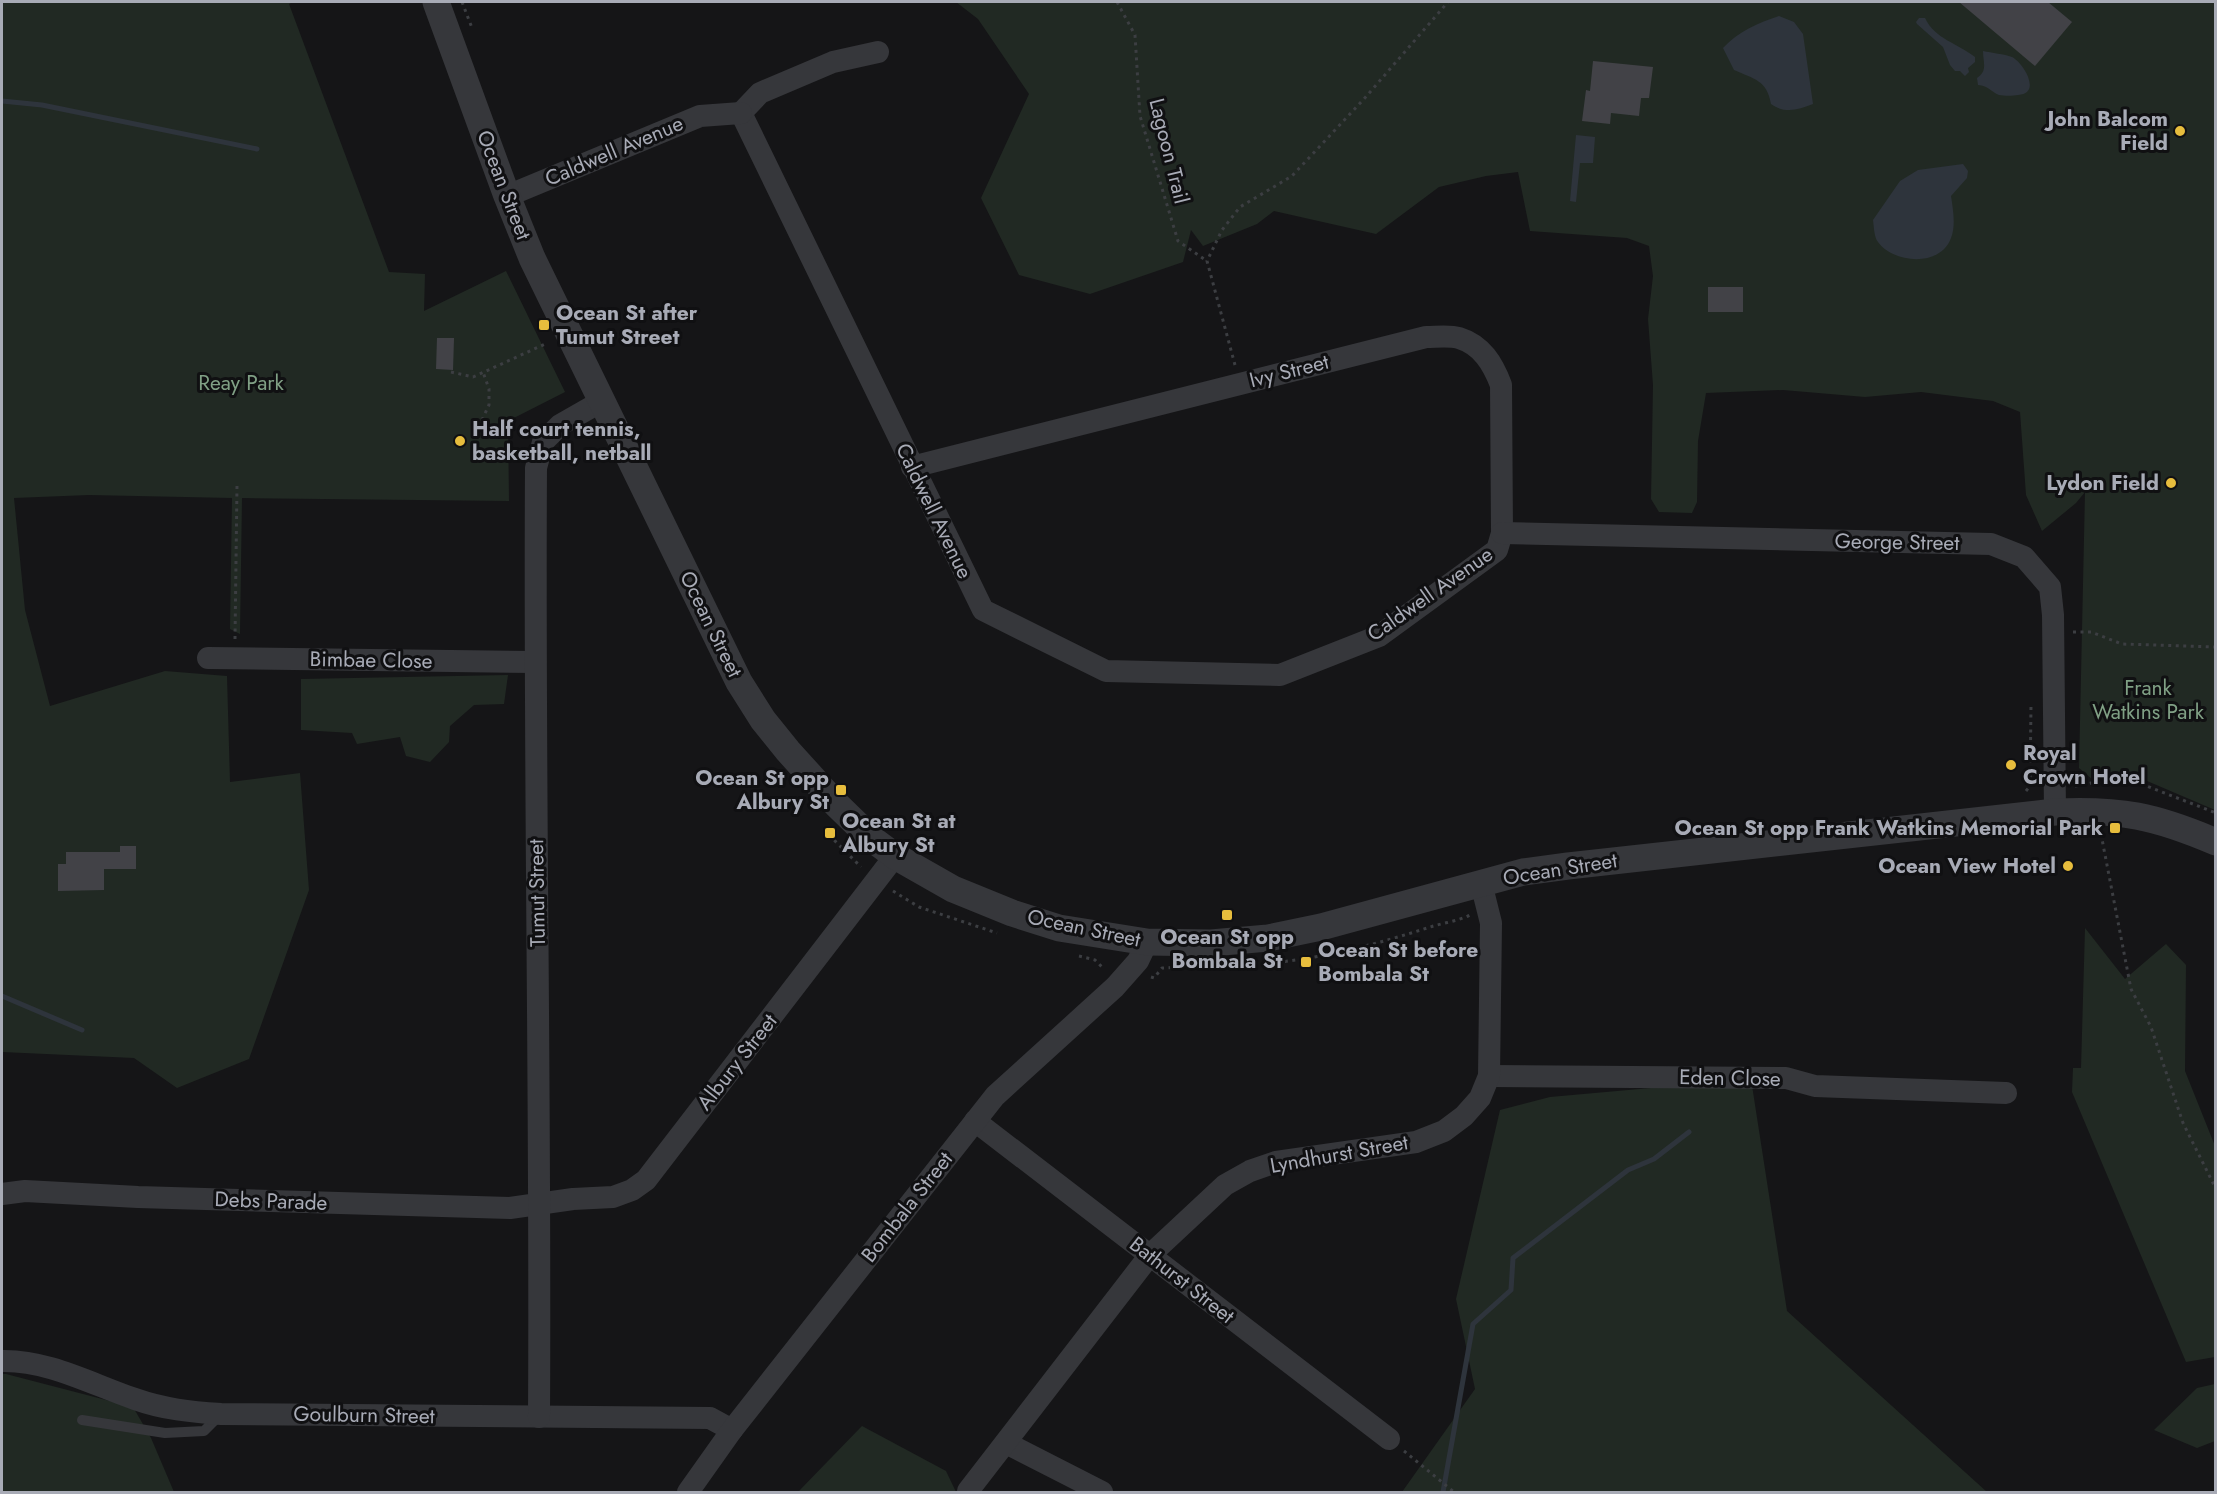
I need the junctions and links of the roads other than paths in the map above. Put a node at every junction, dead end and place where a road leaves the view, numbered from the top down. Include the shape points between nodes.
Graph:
1 (436, 2) edge
2 (878, 52) dead end
3 (741, 113) junction
4 (507, 196) junction
5 (602, 402) junction
6 (912, 467) junction
7 (1502, 533) junction
8 (208, 658) dead end
9 (535, 662) junction
10 (2055, 812) junction
11 (2216, 842) edge
12 (895, 856) junction
13 (1481, 883) junction
14 (1148, 942) junction
15 (1489, 1076) junction
16 (2006, 1093) dead end
17 (975, 1121) junction
18 (2, 1194) edge
19 (540, 1205) junction
20 (1150, 1255) junction
21 (2, 1361) edge
22 (221, 1414) junction
23 (539, 1417) junction
24 (82, 1420) dead end
25 (732, 1430) junction
26 (1389, 1439) road end
27 (1006, 1443) junction
28 (968, 1491) dead end
29 (688, 1492) edge
30 (1102, 1492) edge

1 - 4 street, Ocean Street
2 - 3 street via 833,62 760,93
3 - 4 street, Caldwell Avenue via 699,116
3 - 6 street, Caldwell Avenue
4 - 5 street, Ocean Street via 532,258
5 - 9 street, Tumut Street via 560,425 543,442 536,468
5 - 12 street, Ocean Street via 739,682 763,720 836,804
6 - 7 street, Caldwell Avenue via 983,610 1106,672 1280,675 1379,636 1497,550
6 - 7 street, Ivy Street via 1426,337 1459,338 1479,349 1493,364 1501,385
7 - 10 street, George Street via 1991,544 2024,557 2050,587 2054,631
8 - 9 street, Bimbae Close
9 - 19 street, Tumut Street
10 - 11 street, Ocean Street via 2097,810 2147,817
10 - 13 street, Ocean Street via 1568,866
12 - 14 street, Ocean Street via 953,889 1012,913 1059,928
12 - 19 street, Albury Street via 645,1180 613,1197
13 - 14 street, Ocean Street via 1268,938 1211,943
13 - 15 street, Lyndhurst Street via 1491,923
14 - 17 street, Bombala Street via 1138,961 1115,987 995,1096
15 - 16 street, Eden Close via 1786,1078 1815,1086
15 - 20 street, Lyndhurst Street via 1480,1098 1444,1131 1416,1142 1276,1162 1250,1171 1225,1185
17 - 20 street, Bathurst Street
17 - 25 street, Bombala Street
18 - 19 street, Debs Parade via 26,1191 510,1208
19 - 23 street, Tumut Street
20 - 26 street, Bathurst Street
20 - 27 street, Lyndhurst Street
21 - 22 street, Goulburn Street via 44,1365 181,1412
22 - 23 street, Goulburn Street
22 - 24 lane via 204,1431 165,1433
23 - 25 street, Goulburn Street via 710,1418
25 - 29 street, Bombala Street
27 - 28 street, Lyndhurst Street
27 - 30 street

